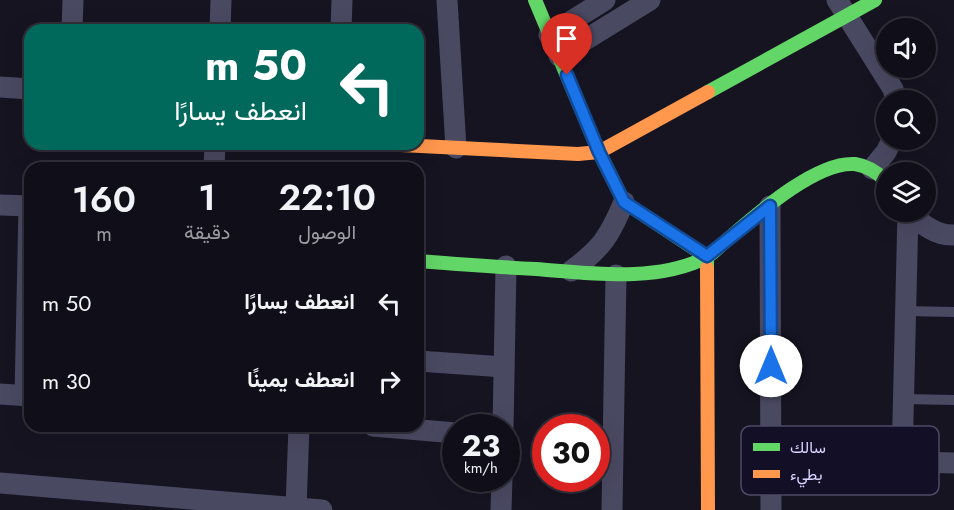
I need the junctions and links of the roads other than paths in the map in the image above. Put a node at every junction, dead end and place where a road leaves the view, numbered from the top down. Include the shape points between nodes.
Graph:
1 (73, 0) edge
2 (221, 0) edge
3 (342, 0) edge
4 (447, 0) edge
5 (535, 0) edge
6 (605, 0) edge
7 (650, 0) edge
8 (875, 0) edge
9 (842, 8) edge
10 (72, 24) edge
11 (220, 24) edge
12 (341, 24) edge
13 (549, 34) junction
14 (559, 56) junction
15 (0, 87) edge
16 (24, 89) edge
17 (893, 90) edge
18 (424, 146) edge
19 (456, 148) junction
20 (599, 152) junction
21 (876, 174) edge
22 (624, 202) junction
23 (0, 205) edge
24 (24, 206) edge
25 (770, 206) junction
26 (908, 222) edge
27 (918, 222) edge
28 (954, 235) edge
29 (707, 256) junction
30 (424, 261) edge
31 (506, 266) junction
32 (572, 271) junction
33 (616, 275) junction
34 (905, 311) junction
35 (954, 312) edge
36 (424, 361) edge
37 (504, 367) junction
38 (0, 394) edge
39 (24, 396) edge
40 (904, 399) junction
41 (954, 400) edge
42 (503, 414) edge
43 (771, 426) edge
44 (903, 426) edge
45 (424, 430) edge
46 (299, 432) edge
47 (442, 432) edge
48 (939, 462) edge
49 (954, 463) edge
50 (0, 483) edge
51 (502, 492) edge
52 (296, 508) junction
53 (322, 510) edge
54 (501, 510) edge
55 (612, 510) edge
56 (708, 510) edge

1 - 10 street
2 - 11 street
3 - 12 street
4 - 19 street
5 - 13 street
6 - 13 street
7 - 14 street
8 - 9 street
9 - 17 street
9 - 20 street
13 - 14 street
14 - 20 street
15 - 16 street
18 - 19 street
19 - 20 street
20 - 22 street
21 - 25 street via 849,165 827,168 807,177
22 - 29 street
22 - 32 street via 612,230 594,254
23 - 24 street
25 - 29 street
25 - 43 street
26 - 34 street
27 - 28 street
29 - 33 street via 677,267
29 - 56 street
30 - 31 street
31 - 32 street
31 - 37 street
32 - 33 street
33 - 55 street
34 - 35 lane
34 - 40 street
36 - 37 street
37 - 42 street
38 - 39 street
40 - 41 lane
40 - 44 street
45 - 47 street
46 - 52 street
48 - 49 street
50 - 52 street
51 - 54 street
52 - 53 street

